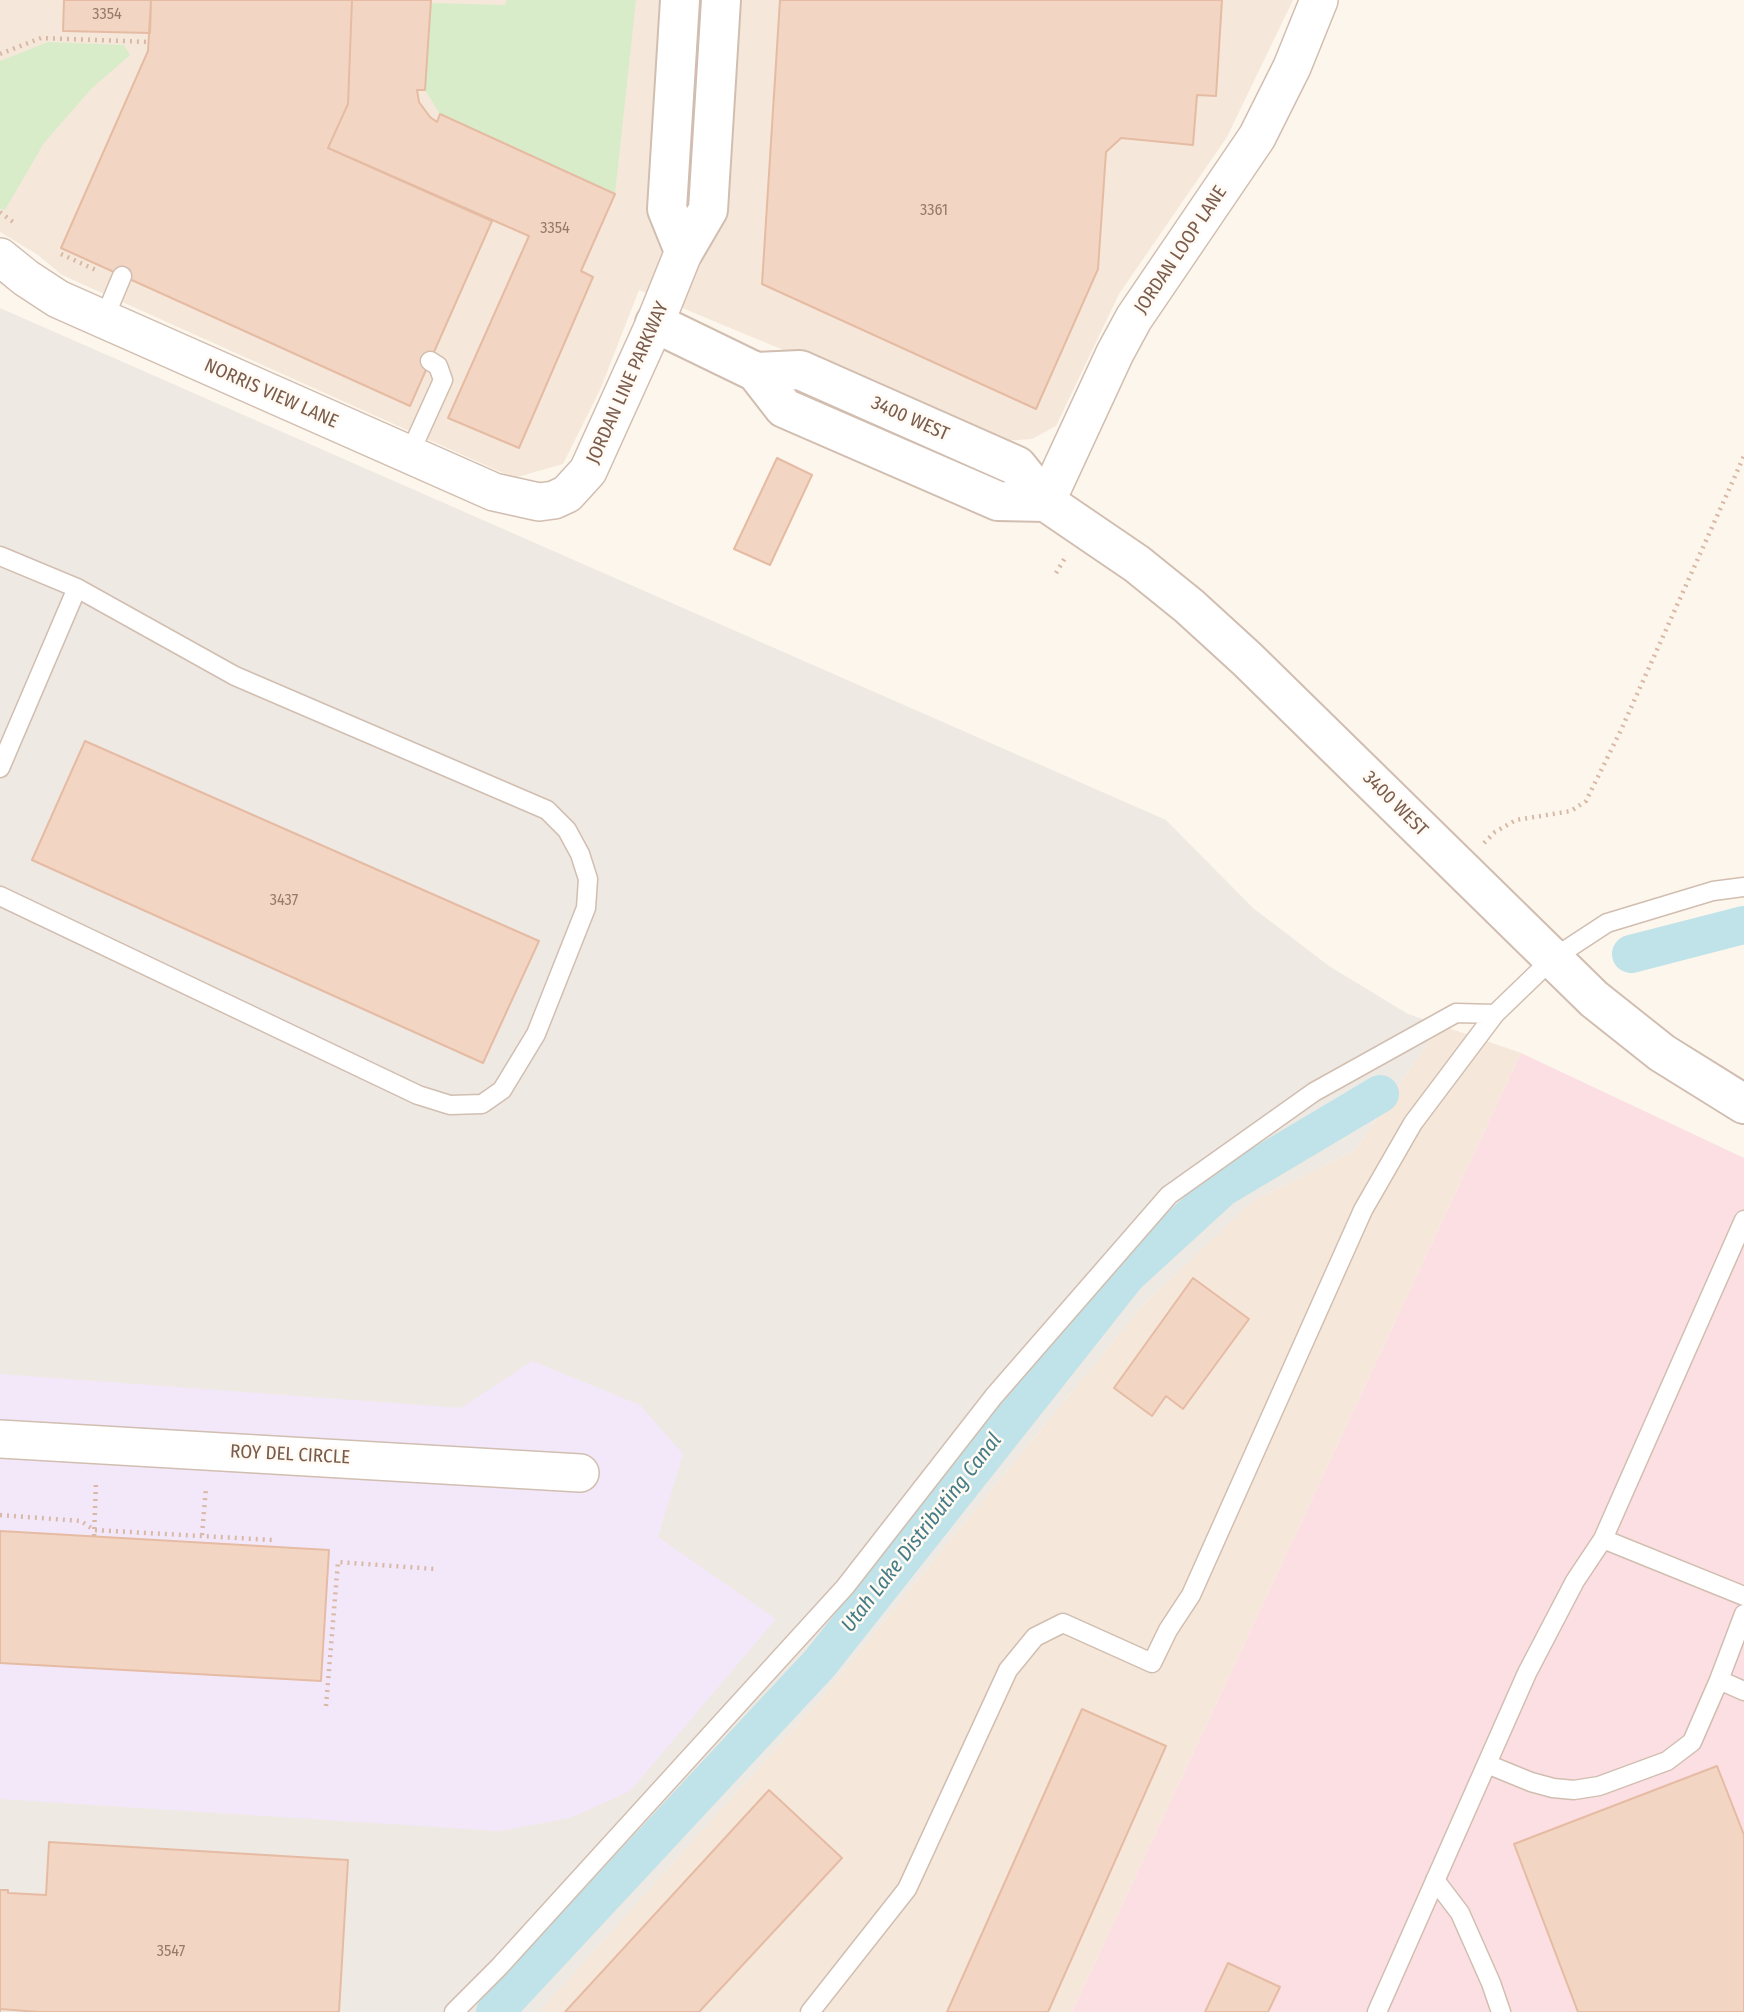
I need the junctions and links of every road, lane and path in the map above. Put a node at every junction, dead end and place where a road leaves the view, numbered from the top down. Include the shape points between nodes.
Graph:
1 (680, 0) edge
2 (721, 0) edge
3 (1319, 0) edge
4 (149, 42) dead end
5 (0, 54) edge
6 (684, 251) junction
7 (0, 257) edge
8 (122, 276) dead end
9 (104, 319) junction
10 (655, 323) junction
11 (430, 361) dead end
12 (408, 456) junction
13 (1744, 456) edge
14 (554, 500) joint
15 (1046, 502) junction
16 (0, 556) edge
17 (1065, 558) dead end
18 (1056, 573) dead end
19 (77, 588) junction
20 (0, 768) edge
21 (1460, 869) junction
22 (1744, 887) edge
23 (0, 896) edge
24 (1552, 959) junction
25 (1495, 1014) junction
26 (1744, 1104) edge
27 (1744, 1220) edge
28 (0, 1438) edge
29 (580, 1473) dead end
30 (96, 1482) dead end
31 (205, 1489) dead end
32 (0, 1515) edge
33 (94, 1530) junction
34 (202, 1535) junction
35 (94, 1536) dead end
36 (273, 1539) dead end
37 (1603, 1539) junction
38 (435, 1569) dead end
39 (1744, 1596) edge
40 (1744, 1614) edge
41 (1719, 1680) junction
42 (1744, 1691) edge
43 (326, 1706) dead end
44 (1487, 1764) junction
45 (1436, 1880) junction
46 (454, 2012) edge
47 (810, 2012) edge
48 (1377, 2012) edge
49 (1501, 2012) edge

1 - 6 street via 667,209
2 - 6 street, JORDAN LINE PARKWAY via 708,210
3 - 15 street, JORDAN LOOP LANE via 1257,137 1134,318
4 - 5 path via 41,38
6 - 10 street, JORDAN LINE PARKWAY
7 - 9 street, NORRIS VIEW LANE via 39,288
8 - 9 lane
9 - 12 street, NORRIS VIEW LANE
10 - 14 street, JORDAN LINE PARKWAY via 589,471 567,494
10 - 15 street, 3400 WEST via 756,373 784,408 998,501
11 - 12 lane via 438,366 443,380
12 - 14 street, NORRIS VIEW LANE via 508,497
13 - 21 path via 1586,801 1571,811 1516,820 1495,832
15 - 21 street, 3400 WEST via 1189,606
16 - 19 lane
17 - 18 path
19 - 20 lane
19 - 23 lane via 235,676 547,810 567,830 580,855 588,879 586,908 536,1034 502,1090 482,1104 450,1105 418,1095
21 - 24 street, 3400 WEST
22 - 24 lane via 1713,891 1607,923
24 - 25 lane
24 - 26 street, 3400 WEST via 1662,1053
25 - 46 lane via 1456,1013 1314,1093 1169,1195 994,1396 845,1587
25 - 47 lane via 1413,1123 1363,1210 1191,1595 1152,1663 1063,1623 1035,1637 1008,1670 907,1889
27 - 37 lane
28 - 29 street, ROY DEL CIRCLE
30 - 33 path
31 - 34 path
32 - 33 path via 81,1521
33 - 34 path
33 - 35 path
34 - 36 path
37 - 39 lane
37 - 44 lane via 1575,1581 1533,1662
38 - 43 path via 338,1562
40 - 41 lane
41 - 42 lane
41 - 44 lane via 1692,1742 1667,1761 1599,1786 1553,1788
44 - 45 lane
45 - 48 lane
45 - 49 lane via 1460,1913

